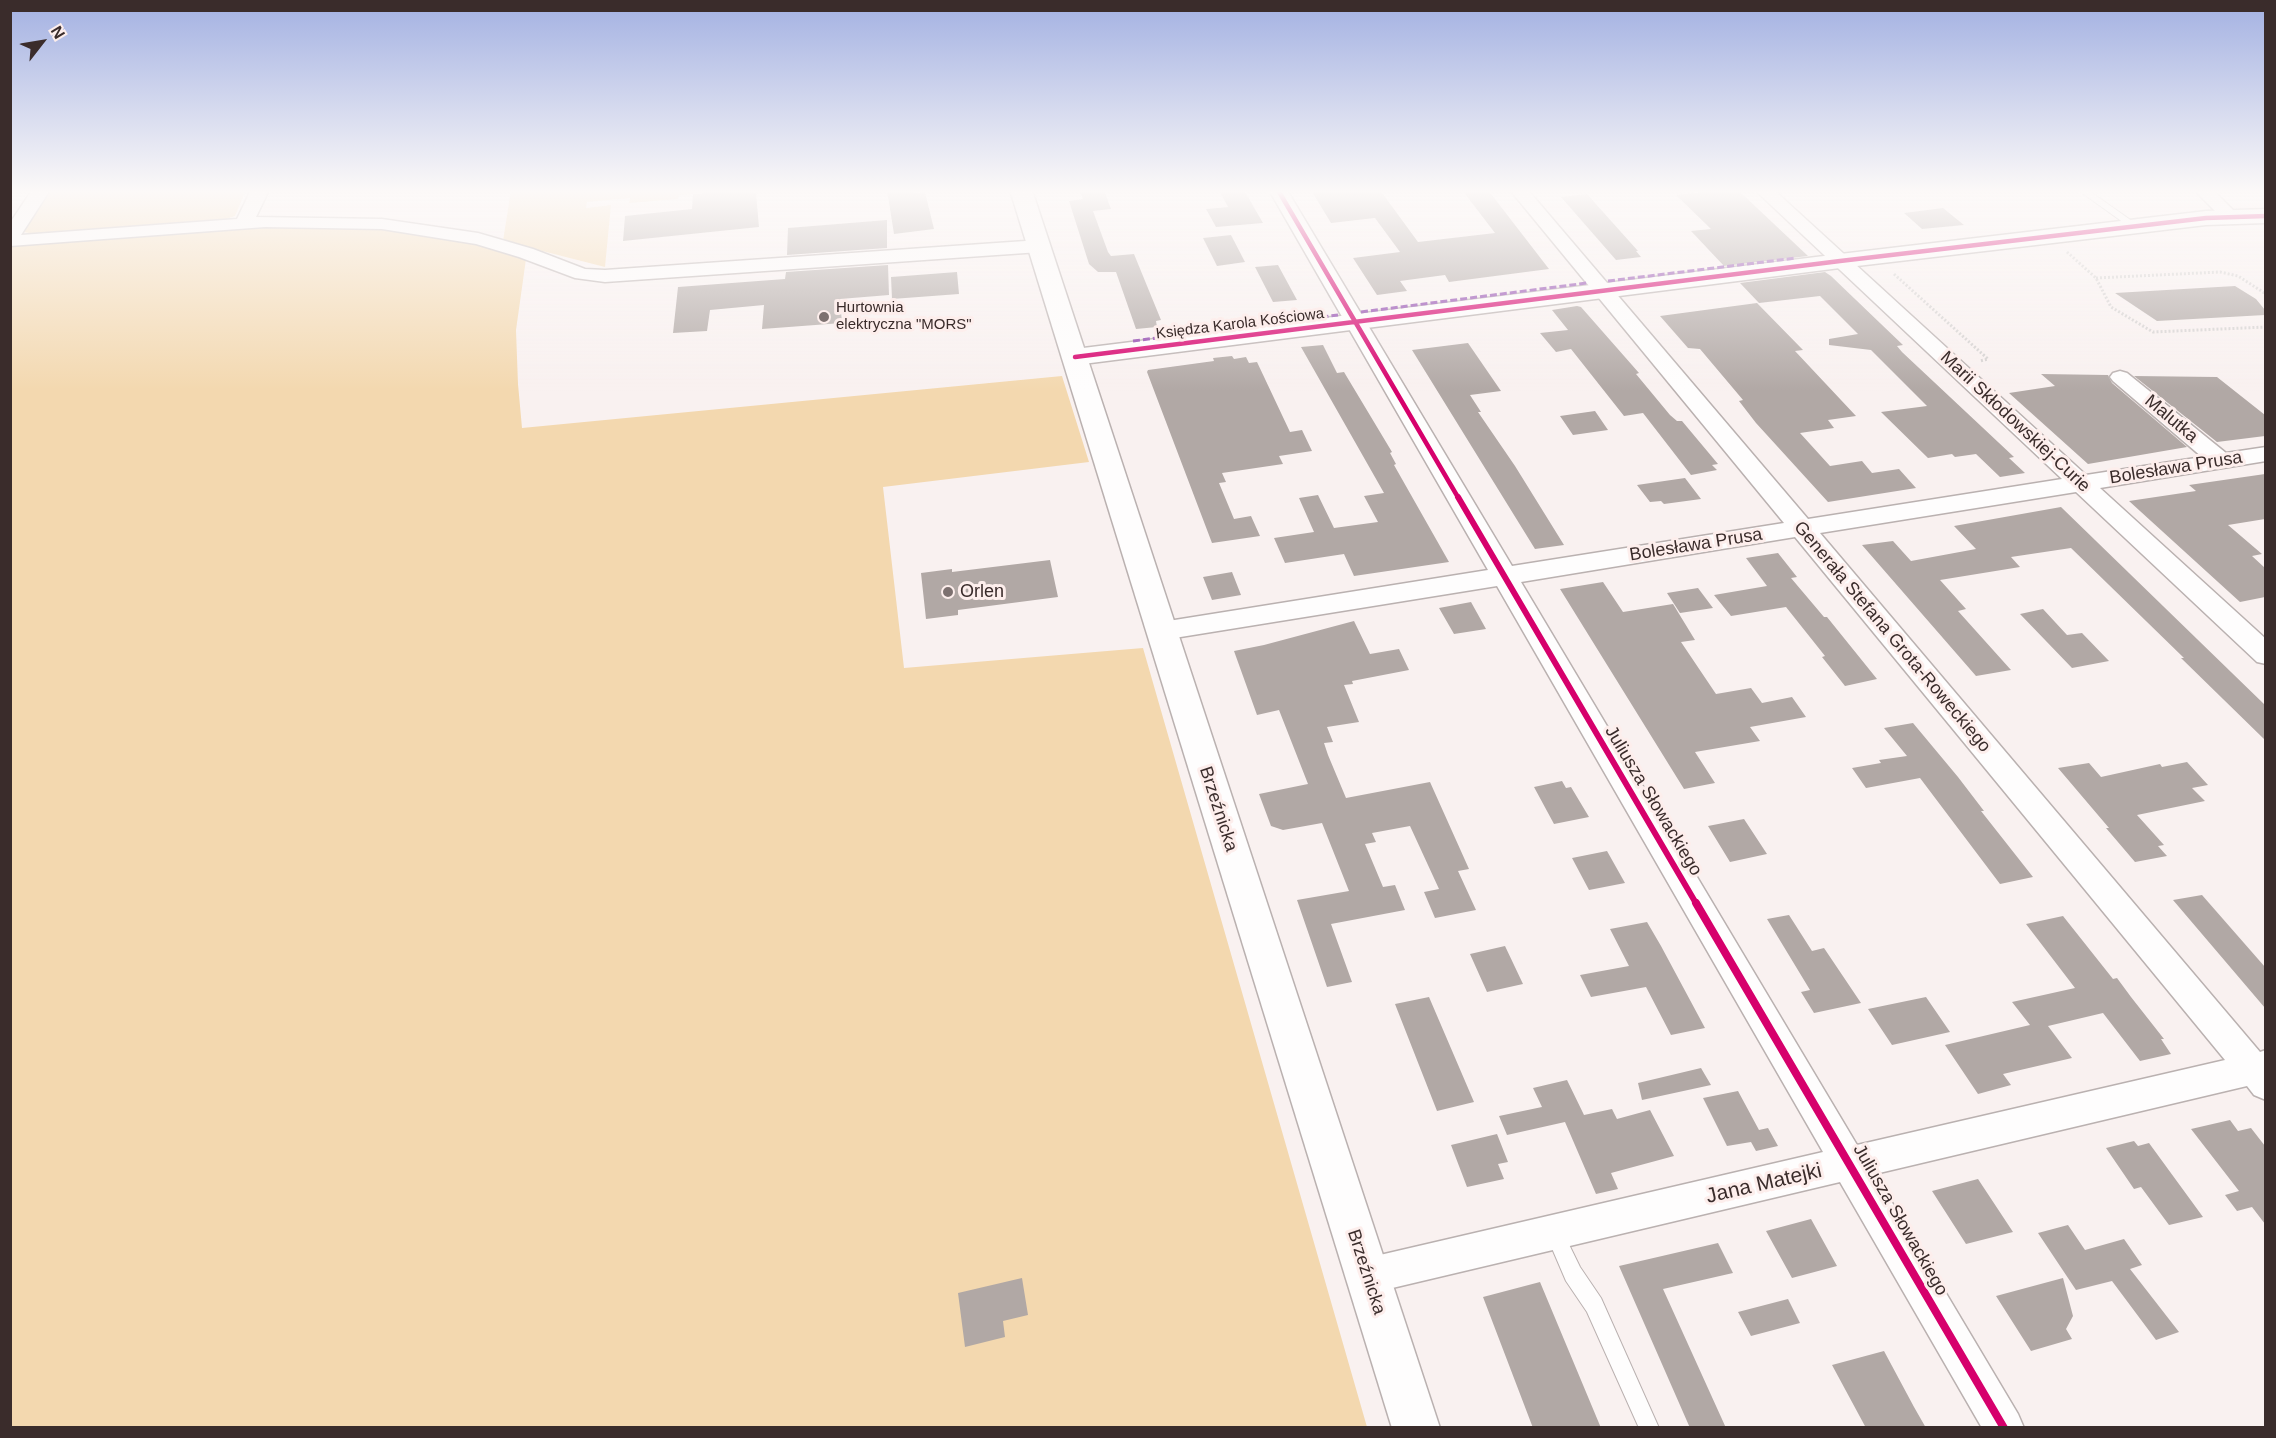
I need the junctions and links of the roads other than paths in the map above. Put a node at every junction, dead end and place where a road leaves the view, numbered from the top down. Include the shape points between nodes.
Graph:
1 (537, 257) edge
2 (879, 257) edge
3 (1044, 257) edge
4 (1317, 257) edge
5 (1575, 257) edge
6 (1836, 257) edge
7 (1872, 257) edge
8 (1840, 261) junction
9 (1603, 290) junction
10 (1355, 322) junction
11 (1075, 357) junction
12 (2120, 377) dead end
13 (2265, 454) edge
14 (2221, 461) junction
15 (2081, 484) junction
16 (1801, 529) junction
17 (1503, 576) junction
18 (2265, 626) edge
19 (2239, 630) junction
20 (1162, 631) junction
21 (2265, 655) edge
22 (2261, 1073) edge
23 (1850, 1164) junction
24 (1554, 1232) junction
25 (1367, 1276) junction
26 (1416, 1428) edge
27 (1649, 1428) edge
28 (2004, 1428) edge

1 - 2 street via 582,274 605,276
3 - 11 street, Brzeźnicka
4 - 10 street, Juliusza Słowackiego
5 - 9 street, Generała Stefana Grota-Roweckiego
6 - 8 street, Marii Skłodowskiej-Curie
7 - 8 street, Księdza Karola Kościowa
8 - 9 street, Księdza Karola Kościowa
8 - 15 street, Marii Skłodowskiej-Curie
9 - 10 street, Księdza Karola Kościowa
9 - 16 street, Generała Stefana Grota-Roweckiego
10 - 11 street, Księdza Karola Kościowa
10 - 17 street, Juliusza Słowackiego
11 - 20 street, Brzeźnicka
12 - 14 street, Malutka
13 - 14 street, Bolesława Prusa
14 - 15 street, Bolesława Prusa
15 - 16 street, Bolesława Prusa
15 - 19 street, Marii Skłodowskiej-Curie
16 - 17 street, Bolesława Prusa
16 - 22 street, Generała Stefana Grota-Roweckiego
17 - 20 street, Bolesława Prusa
17 - 23 street, Juliusza Słowackiego
18 - 19 street
19 - 21 street, Marii Skłodowskiej-Curie
20 - 25 street, Brzeźnicka
22 - 23 street, Jana Matejki
23 - 24 street, Jana Matejki
23 - 28 street, Juliusza Słowackiego
24 - 25 street, Jana Matejki
24 - 27 lane via 1573,1274 1594,1305
25 - 26 street, Brzeźnicka

